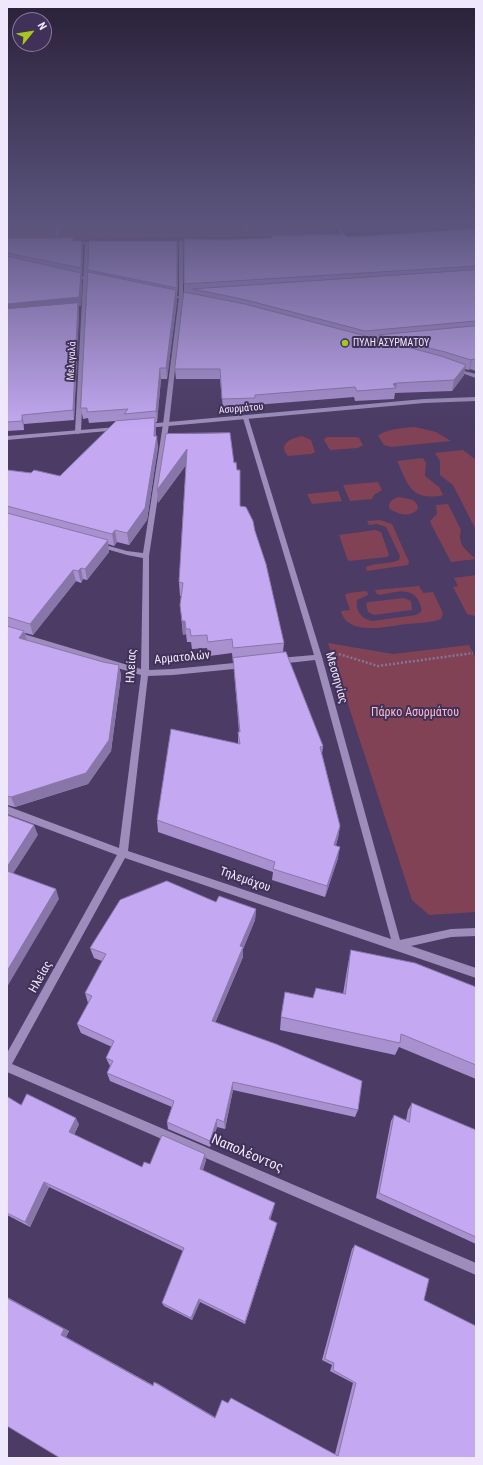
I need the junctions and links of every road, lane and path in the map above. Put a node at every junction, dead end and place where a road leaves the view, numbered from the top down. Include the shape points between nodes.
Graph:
1 (85, 291) edge
2 (181, 291) edge
3 (162, 294) edge
4 (181, 297) junction
5 (196, 298) edge
6 (84, 308) junction
7 (76, 309) edge
8 (448, 367) edge
9 (476, 376) edge
10 (476, 399) edge
11 (246, 418) junction
12 (166, 424) junction
13 (137, 427) edge
14 (122, 428) edge
15 (78, 432) junction
16 (7, 438) edge
17 (89, 543) edge
18 (146, 556) junction
19 (7, 632) edge
20 (473, 653) dead end
21 (318, 657) junction
22 (272, 662) edge
23 (249, 664) edge
24 (145, 674) junction
25 (7, 810) edge
26 (123, 853) junction
27 (476, 932) edge
28 (397, 945) junction
29 (476, 973) edge
30 (7, 1063) edge
31 (7, 1067) edge
32 (476, 1269) edge

1 - 6 street, Μελιγαλά
2 - 4 street, Ηλείας
3 - 4 street
4 - 5 street
4 - 12 street, Ηλείας
6 - 7 street
6 - 15 street, Μελιγαλά
8 - 9 street
10 - 11 street, Ασυρμάτου via 424,401
11 - 12 street, Ασυρμάτου
11 - 21 street, Μεσσηνίας
12 - 13 street, Ασυρμάτου
12 - 18 street, Ηλείας
14 - 15 street
15 - 16 street
17 - 18 street
18 - 24 street, Ηλείας
19 - 24 street, Αρματολών
20 - 21 path via 378,666 341,654
21 - 22 street
21 - 28 street, Μεσσηνίας
23 - 24 street, Αρματολών
24 - 26 street, Ηλείας
25 - 26 street, Τηλεμάχου
26 - 28 street, Τηλεμάχου
26 - 30 street, Ηλείας
27 - 28 street via 451,933
28 - 29 street, Τηλεμάχου
31 - 32 street, Ναπολέοντος

